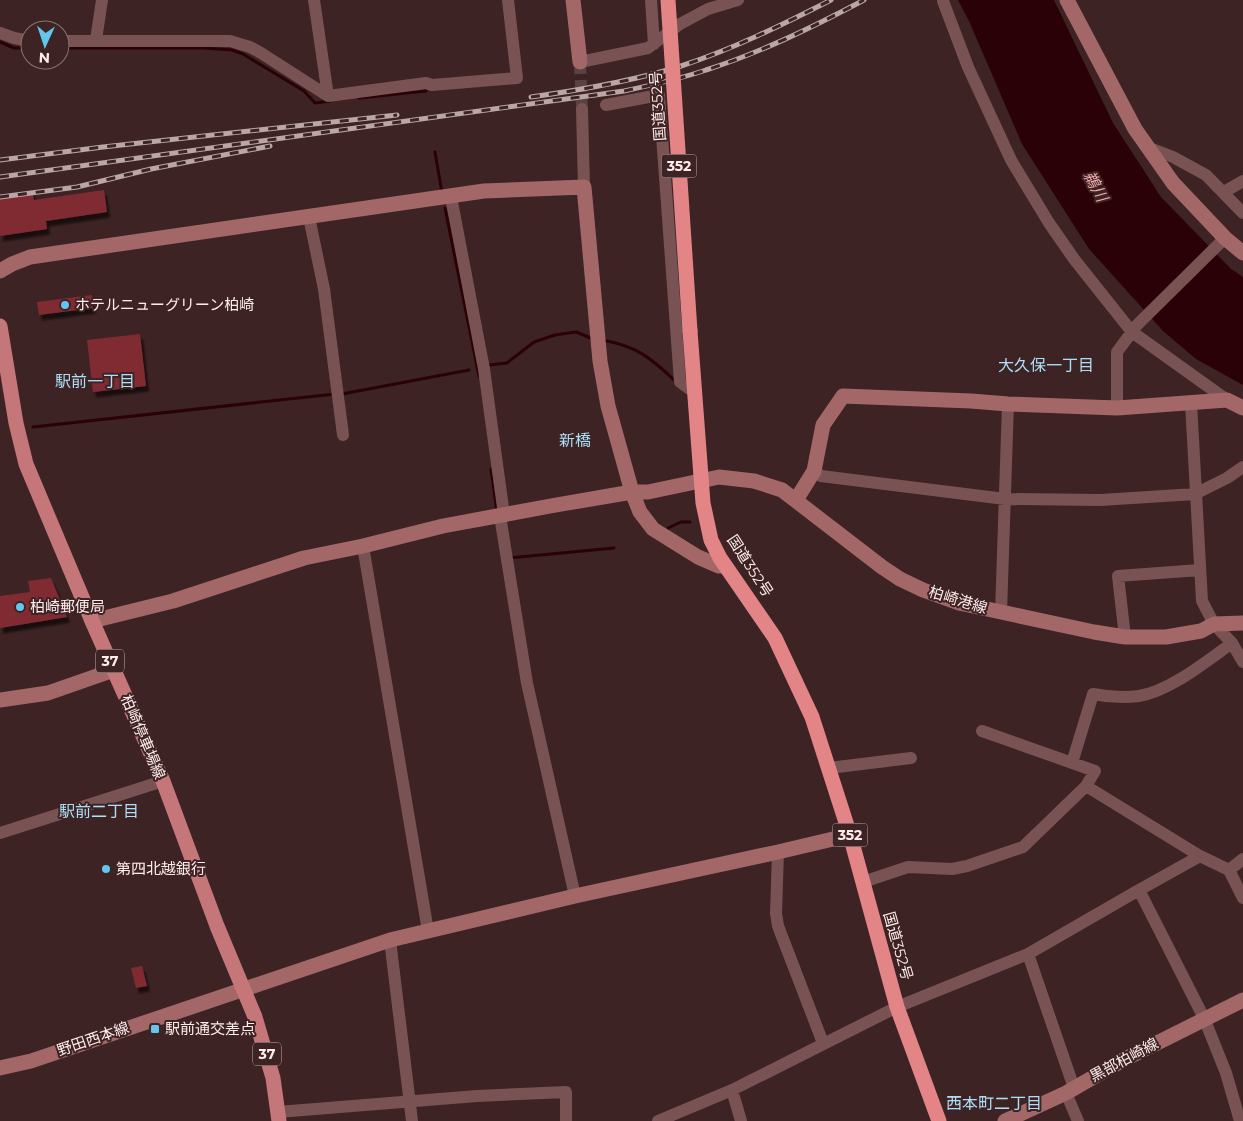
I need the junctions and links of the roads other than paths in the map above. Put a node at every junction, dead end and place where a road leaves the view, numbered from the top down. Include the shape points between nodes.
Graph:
1 (102, 0) edge
2 (314, 0) edge
3 (508, 0) edge
4 (573, 0) edge
5 (651, 0) edge
6 (668, 0) edge
7 (738, 0) edge
8 (1067, 0) edge
9 (943, 1) edge
10 (0, 32) edge
11 (20, 39) edge
12 (96, 40) junction
13 (70, 41) edge
14 (654, 44) junction
15 (580, 62) joint
16 (328, 96) junction
17 (606, 105) dead end
18 (582, 108) tunnel mouth
19 (1148, 147) junction
20 (1243, 180) edge
21 (584, 187) junction
22 (1224, 192) junction
23 (451, 196) junction
24 (1243, 213) edge
25 (309, 217) junction
26 (1222, 241) junction
27 (1243, 253) edge
28 (0, 271) edge
29 (0, 326) edge
30 (1134, 328) junction
31 (695, 393) junction
32 (1227, 400) junction
33 (1191, 402) junction
34 (1008, 404) junction
35 (1117, 408) junction
36 (1243, 408) edge
37 (343, 435) dead end
38 (1243, 467) edge
39 (814, 471) junction
40 (702, 481) junction
41 (632, 492) junction
42 (1195, 494) junction
43 (1005, 499) junction
44 (796, 500) junction
45 (502, 515) junction
46 (362, 546) junction
47 (725, 566) junction
48 (1200, 570) junction
49 (1001, 613) junction
50 (92, 621) junction
51 (1243, 623) edge
52 (1214, 624) junction
53 (1125, 637) junction
54 (1232, 643) junction
55 (1243, 662) edge
56 (114, 670) junction
57 (0, 700) edge
58 (982, 731) dead end
59 (911, 758) dead end
60 (1072, 763) junction
61 (829, 768) junction
62 (163, 781) junction
63 (1086, 786) junction
64 (0, 833) edge
65 (850, 835) junction
66 (778, 852) junction
67 (1200, 856) junction
68 (1243, 859) edge
69 (1229, 870) junction
70 (863, 882) junction
71 (1139, 890) junction
72 (575, 896) junction
73 (1243, 898) edge
74 (428, 931) junction
75 (390, 940) junction
76 (1028, 954) junction
77 (242, 990) junction
78 (1243, 1000) edge
79 (897, 1007) junction
80 (1204, 1018) junction
81 (823, 1043) junction
82 (0, 1068) edge
83 (732, 1090) junction
84 (1070, 1091) junction
85 (409, 1102) junction
86 (279, 1116) edge
87 (412, 1121) edge
88 (566, 1121) edge
89 (658, 1121) edge
90 (741, 1121) edge
91 (939, 1121) edge
92 (1005, 1121) edge
93 (1078, 1121) edge
94 (1240, 1121) edge

1 - 12 street
2 - 16 street
3 - 16 street via 517,78 426,83
4 - 15 street
5 - 14 street
6 - 31 highway, 国道352号 / 352, bridge
7 - 14 street via 708,9 680,24
8 - 19 street via 1135,130
9 - 30 street via 968,67 1011,160 1074,259
10 - 11 street
12 - 13 street
12 - 16 street via 230,41 256,50
14 - 15 street
17 - 31 street via 659,95 680,382
18 - 21 street
19 - 22 street via 1206,175
19 - 26 street
20 - 22 street
21 - 23 street via 484,191
21 - 41 street via 600,361 608,406
22 - 24 street
23 - 25 street
23 - 45 street via 484,369
25 - 28 street via 30,257
25 - 37 street via 324,289
26 - 27 street
26 - 30 street
29 - 50 main road, 柏崎停車場線 / 37 via 26,464
30 - 32 street
30 - 35 street via 1117,352
31 - 40 highway, 国道352号 / 352
32 - 33 street
32 - 36 street
33 - 35 street
33 - 42 street
34 - 35 street
34 - 39 street via 843,396 823,425
34 - 43 street
38 - 42 street
39 - 43 street via 822,476
39 - 44 street
40 - 41 street, 柏崎港線
40 - 44 street, 柏崎港線 via 719,478 754,481 782,490
40 - 47 highway, 国道352号 / 352 via 707,526
41 - 45 street, 柏崎港線
41 - 47 street via 640,512 653,529 698,557
42 - 43 street via 1101,500
42 - 48 street
43 - 49 street
44 - 49 street, 柏崎港線 via 900,579 941,598
45 - 46 street, 柏崎港線
45 - 72 street via 527,683
46 - 50 street, 柏崎港線 via 304,558 173,602
46 - 74 street
47 - 61 highway, 国道352号 / 352 via 763,618 778,645 812,717
48 - 52 street via 1202,601
48 - 53 street via 1118,576
49 - 53 street, 柏崎港線
50 - 56 main road, 柏崎停車場線 / 37
51 - 52 street, 柏崎港線
52 - 53 street, 柏崎港線 via 1201,631 1166,637
52 - 54 street
54 - 55 street
54 - 60 street via 1196,670 1160,689 1140,696 1093,694
56 - 57 street via 48,694
56 - 62 main road, 柏崎停車場線 / 37
58 - 60 street
59 - 61 street
60 - 63 street via 1095,771
61 - 65 highway, 国道352号 / 352
62 - 64 street
62 - 77 main road, 柏崎停車場線 / 37
63 - 67 street
63 - 70 street via 1023,847 967,866 908,867
65 - 66 street, 野田西本線
65 - 70 highway, 国道352号 / 352
66 - 72 street, 野田西本線
66 - 81 street via 778,926
67 - 69 street
67 - 71 street
68 - 69 street
69 - 73 street
70 - 79 highway, 国道352号 / 352
71 - 76 street
71 - 80 street
72 - 74 street, 野田西本線
74 - 75 street, 野田西本線
75 - 77 street, 野田西本線
75 - 85 street
76 - 79 street
76 - 84 street
77 - 82 street, 野田西本線 via 31,1061
77 - 86 main road, 柏崎停車場線 / 37 via 265,1046
78 - 80 street, 黒部柏崎線
79 - 81 street
79 - 91 highway, 国道352号 / 352
80 - 84 street, 黒部柏崎線
80 - 94 street via 1226,1073
81 - 83 street
83 - 89 street
83 - 90 street
84 - 92 street, 黒部柏崎線
84 - 93 street
85 - 86 street
85 - 87 street
85 - 88 street via 566,1092

